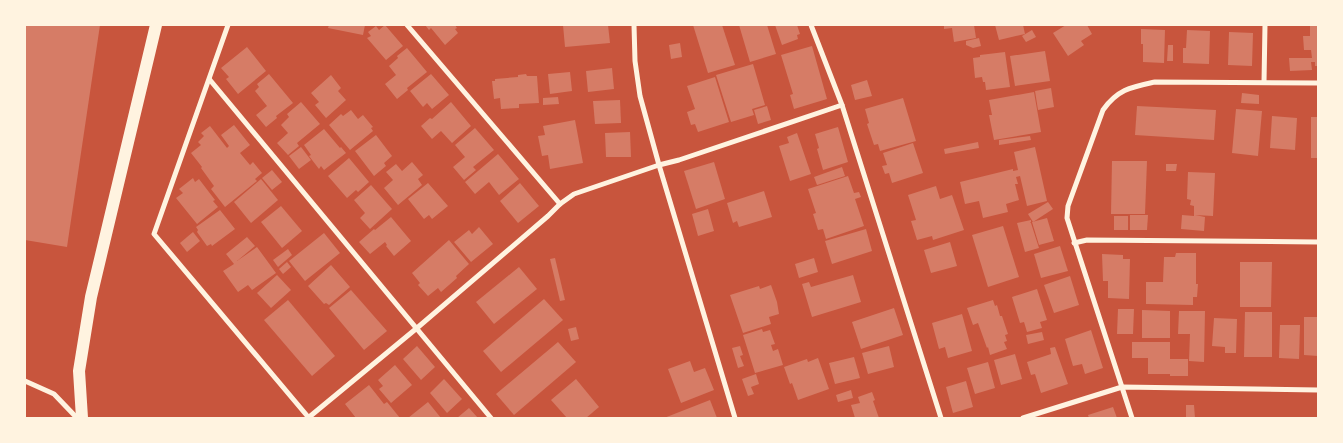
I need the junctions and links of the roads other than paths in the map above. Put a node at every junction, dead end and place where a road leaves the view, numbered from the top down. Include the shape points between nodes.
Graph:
1 (156, 25) edge
2 (228, 25) edge
3 (407, 25) edge
4 (634, 25) edge
5 (811, 25) edge
6 (1265, 25) edge
7 (210, 80) junction
8 (1264, 82) junction
9 (1318, 83) edge
10 (842, 105) junction
11 (659, 165) junction
12 (560, 204) junction
13 (1318, 242) edge
14 (1074, 243) junction
15 (417, 328) junction
16 (25, 381) edge
17 (1122, 387) junction
18 (1318, 390) edge
19 (77, 418) edge
20 (82, 418) edge
21 (309, 418) edge
22 (492, 418) edge
23 (735, 418) edge
24 (941, 418) edge
25 (1023, 418) edge
26 (1132, 418) edge

1 - 20 main road via 91,297 79,371
2 - 7 street
3 - 12 street
4 - 11 street via 640,96
5 - 10 street
6 - 8 street
7 - 15 street
7 - 21 street via 154,234
8 - 9 street
8 - 14 street via 1155,82 1131,87 1110,101 1103,110 1068,206 1067,218
10 - 11 street
10 - 24 street
11 - 12 street via 574,194
11 - 23 street
12 - 15 street
13 - 14 street via 1087,240
14 - 17 street
15 - 21 street
15 - 22 street
16 - 19 street via 54,394
17 - 18 street
17 - 25 street
17 - 26 street

